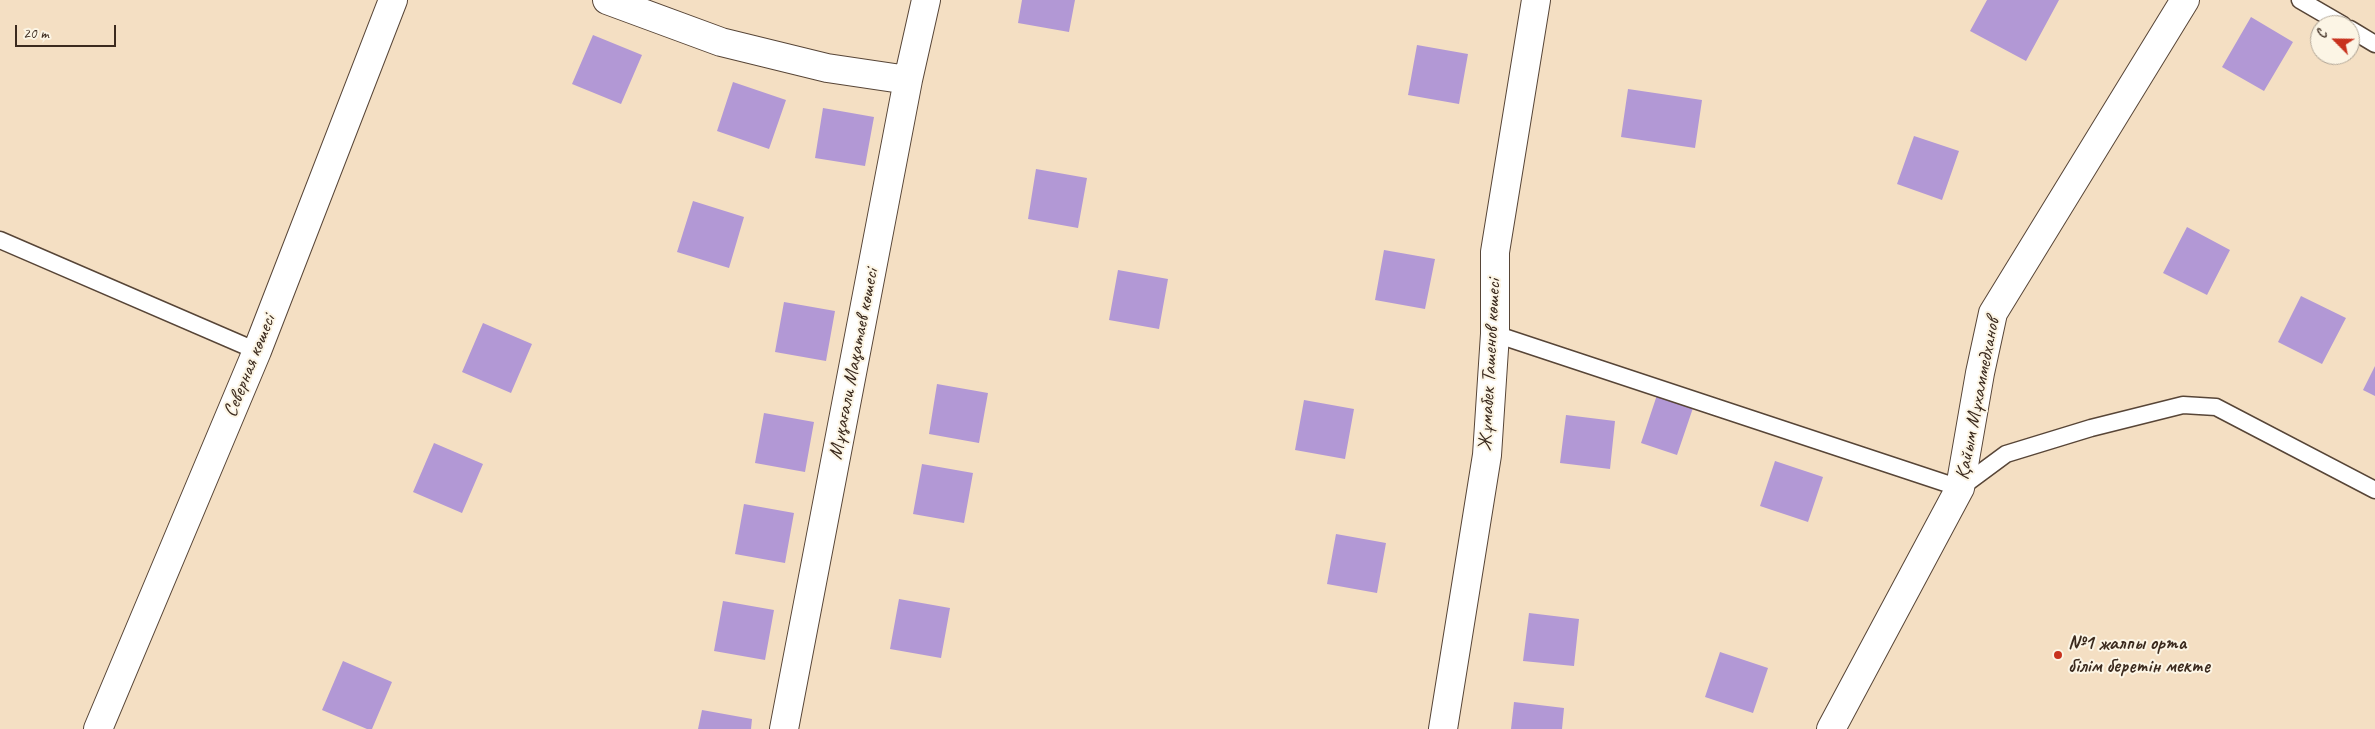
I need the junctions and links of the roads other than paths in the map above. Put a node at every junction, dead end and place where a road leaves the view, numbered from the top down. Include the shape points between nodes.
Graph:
1 (393, 0) edge
2 (607, 0) edge
3 (926, 0) edge
4 (1536, 0) edge
5 (2185, 0) edge
6 (2300, 0) edge
7 (2325, 15) edge
8 (2360, 35) edge
9 (2375, 44) edge
10 (908, 80) junction
11 (0, 240) edge
12 (1495, 334) junction
13 (257, 351) junction
14 (1960, 488) junction
15 (2375, 490) edge
16 (98, 729) edge
17 (784, 729) edge
18 (1443, 729) edge
19 (1831, 729) edge

1 - 13 street, Северная көшесі
2 - 10 street via 721,42 827,68
3 - 10 street, Мұқағали Мақатаев көшесі
4 - 12 street, Жұмабек Ташенов көшесі via 1495,252
5 - 14 street, Қайым Мұхаммедханов via 1993,312
6 - 7 lane
8 - 9 lane
10 - 17 street, Мұқағали Мақатаев көшесі
11 - 13 lane
12 - 14 lane
12 - 18 street, Жұмабек Ташенов көшесі via 1487,455
13 - 16 street, Северная көшесі
14 - 15 lane via 2006,454 2183,405 2216,407
14 - 19 street, Қайым Мұхаммедханов

